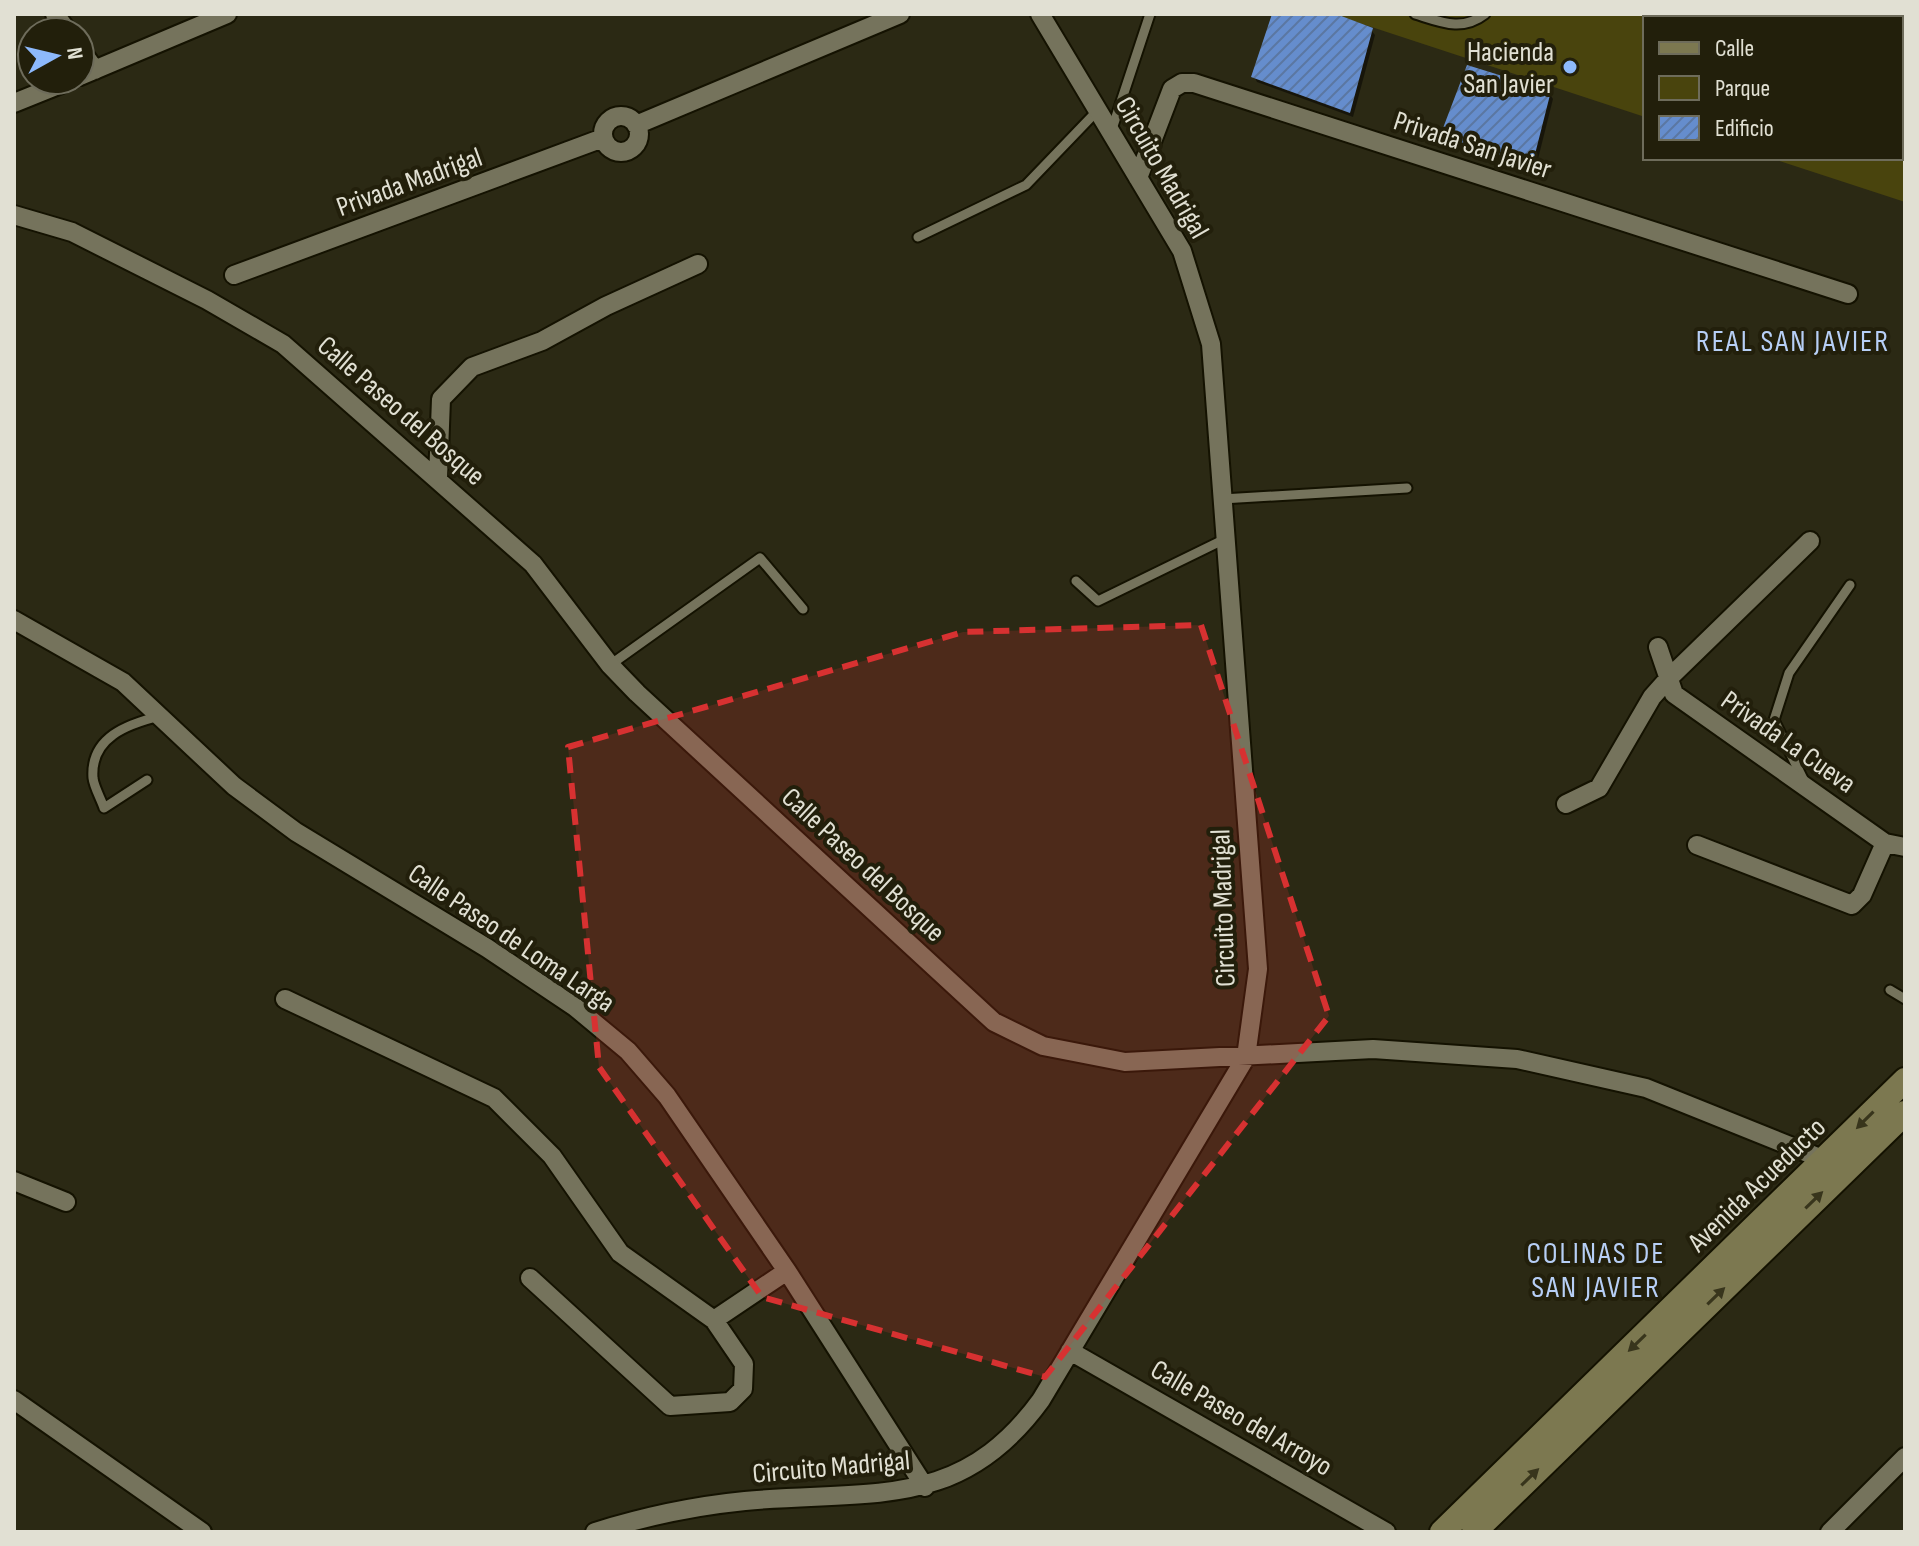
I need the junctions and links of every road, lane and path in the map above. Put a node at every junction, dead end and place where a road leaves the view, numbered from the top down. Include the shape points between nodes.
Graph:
1 (227, 14) edge
2 (900, 14) edge
3 (1040, 14) edge
4 (1150, 14) edge
5 (1415, 14) edge
6 (1485, 14) edge
7 (96, 69) edge
8 (1098, 110) junction
9 (636, 125) junction
10 (1111, 132) junction
11 (603, 138) junction
12 (1138, 178) junction
13 (14, 215) edge
14 (918, 237) dead end
15 (698, 264) dead end
16 (234, 275) dead end
17 (1848, 294) dead end
18 (438, 479) junction
19 (1407, 488) dead end
20 (1222, 499) junction
21 (1225, 539) junction
22 (1810, 541) dead end
23 (1076, 581) dead end
24 (1850, 585) dead end
25 (803, 609) dead end
26 (14, 620) edge
27 (1658, 647) dead end
28 (610, 665) junction
29 (1668, 679) junction
30 (160, 716) junction
31 (147, 780) dead end
32 (1808, 789) junction
33 (1566, 804) dead end
34 (1885, 843) junction
35 (1697, 845) dead end
36 (1905, 847) edge
37 (1890, 990) dead end
38 (285, 999) dead end
39 (1905, 999) edge
40 (1246, 1057) junction
41 (1905, 1080) edge
42 (1905, 1113) edge
43 (1833, 1167) junction
44 (14, 1181) edge
45 (66, 1202) dead end
46 (787, 1271) junction
47 (530, 1278) dead end
48 (714, 1320) junction
49 (1070, 1351) junction
50 (14, 1400) edge
51 (1905, 1457) edge
52 (925, 1487) junction
53 (202, 1532) edge
54 (595, 1532) edge
55 (1386, 1532) edge
56 (1442, 1532) edge
57 (1474, 1532) edge
58 (1830, 1532) edge

1 - 7 street
2 - 9 street
3 - 8 street, Circuito Madrigal
4 - 10 lane
5 - 6 lane via 1451,26 1473,23
8 - 10 street, Circuito Madrigal
8 - 14 lane via 1026,185
9 - 11 street via 627,117 614,117
9 - 11 street via 638,139 627,150 613,149
10 - 12 street, Circuito Madrigal
11 - 16 street, Privada Madrigal
12 - 17 street, Privada San Javier via 1172,89 1194,83
12 - 20 street, Circuito Madrigal via 1182,251 1211,344
13 - 18 street, Calle Paseo del Bosque via 72,232 283,344
15 - 18 street via 542,341 472,367 441,399
18 - 28 street, Calle Paseo del Bosque via 533,564
19 - 20 lane
20 - 21 street, Circuito Madrigal
21 - 23 lane via 1098,601
21 - 40 street, Circuito Madrigal via 1258,969
22 - 29 street
24 - 32 lane via 1789,673 1774,720
25 - 28 lane via 760,558
26 - 30 street, Calle Paseo de Loma Larga via 123,682
27 - 29 street, Privada La Cueva
28 - 40 street, Calle Paseo del Bosque via 994,1022 1043,1046 1125,1062
29 - 32 street, Privada La Cueva via 1674,694
29 - 33 street via 1599,788
30 - 31 lane via 124,726 101,747 93,778 104,808
30 - 46 street, Calle Paseo de Loma Larga via 234,786 296,832 487,948 575,1007 628,1051 667,1096
32 - 34 street, Privada La Cueva
34 - 35 street via 1862,895 1852,905
34 - 36 street, Privada La Cueva
37 - 39 lane
38 - 48 street via 494,1098 552,1156 620,1253
40 - 43 street, Calle Paseo del Bosque via 1373,1049 1517,1059 1646,1088
40 - 49 street, Circuito Madrigal
41 -> 43 main road, Avenida Acueducto
42 - 43 main road, Avenida Acueducto
43 -> 56 main road, Avenida Acueducto
57 -> 43 main road, Avenida Acueducto
44 - 45 street
46 - 48 street
46 - 52 street, Calle Paseo de Loma Larga
47 - 48 street via 670,1406 730,1402 743,1389 744,1364
49 - 52 street, Circuito Madrigal via 1017,1433 985,1459
49 - 55 street, Calle Paseo del Arroyo
50 - 53 street
51 - 58 street
52 - 54 street, Circuito Madrigal via 742,1501

